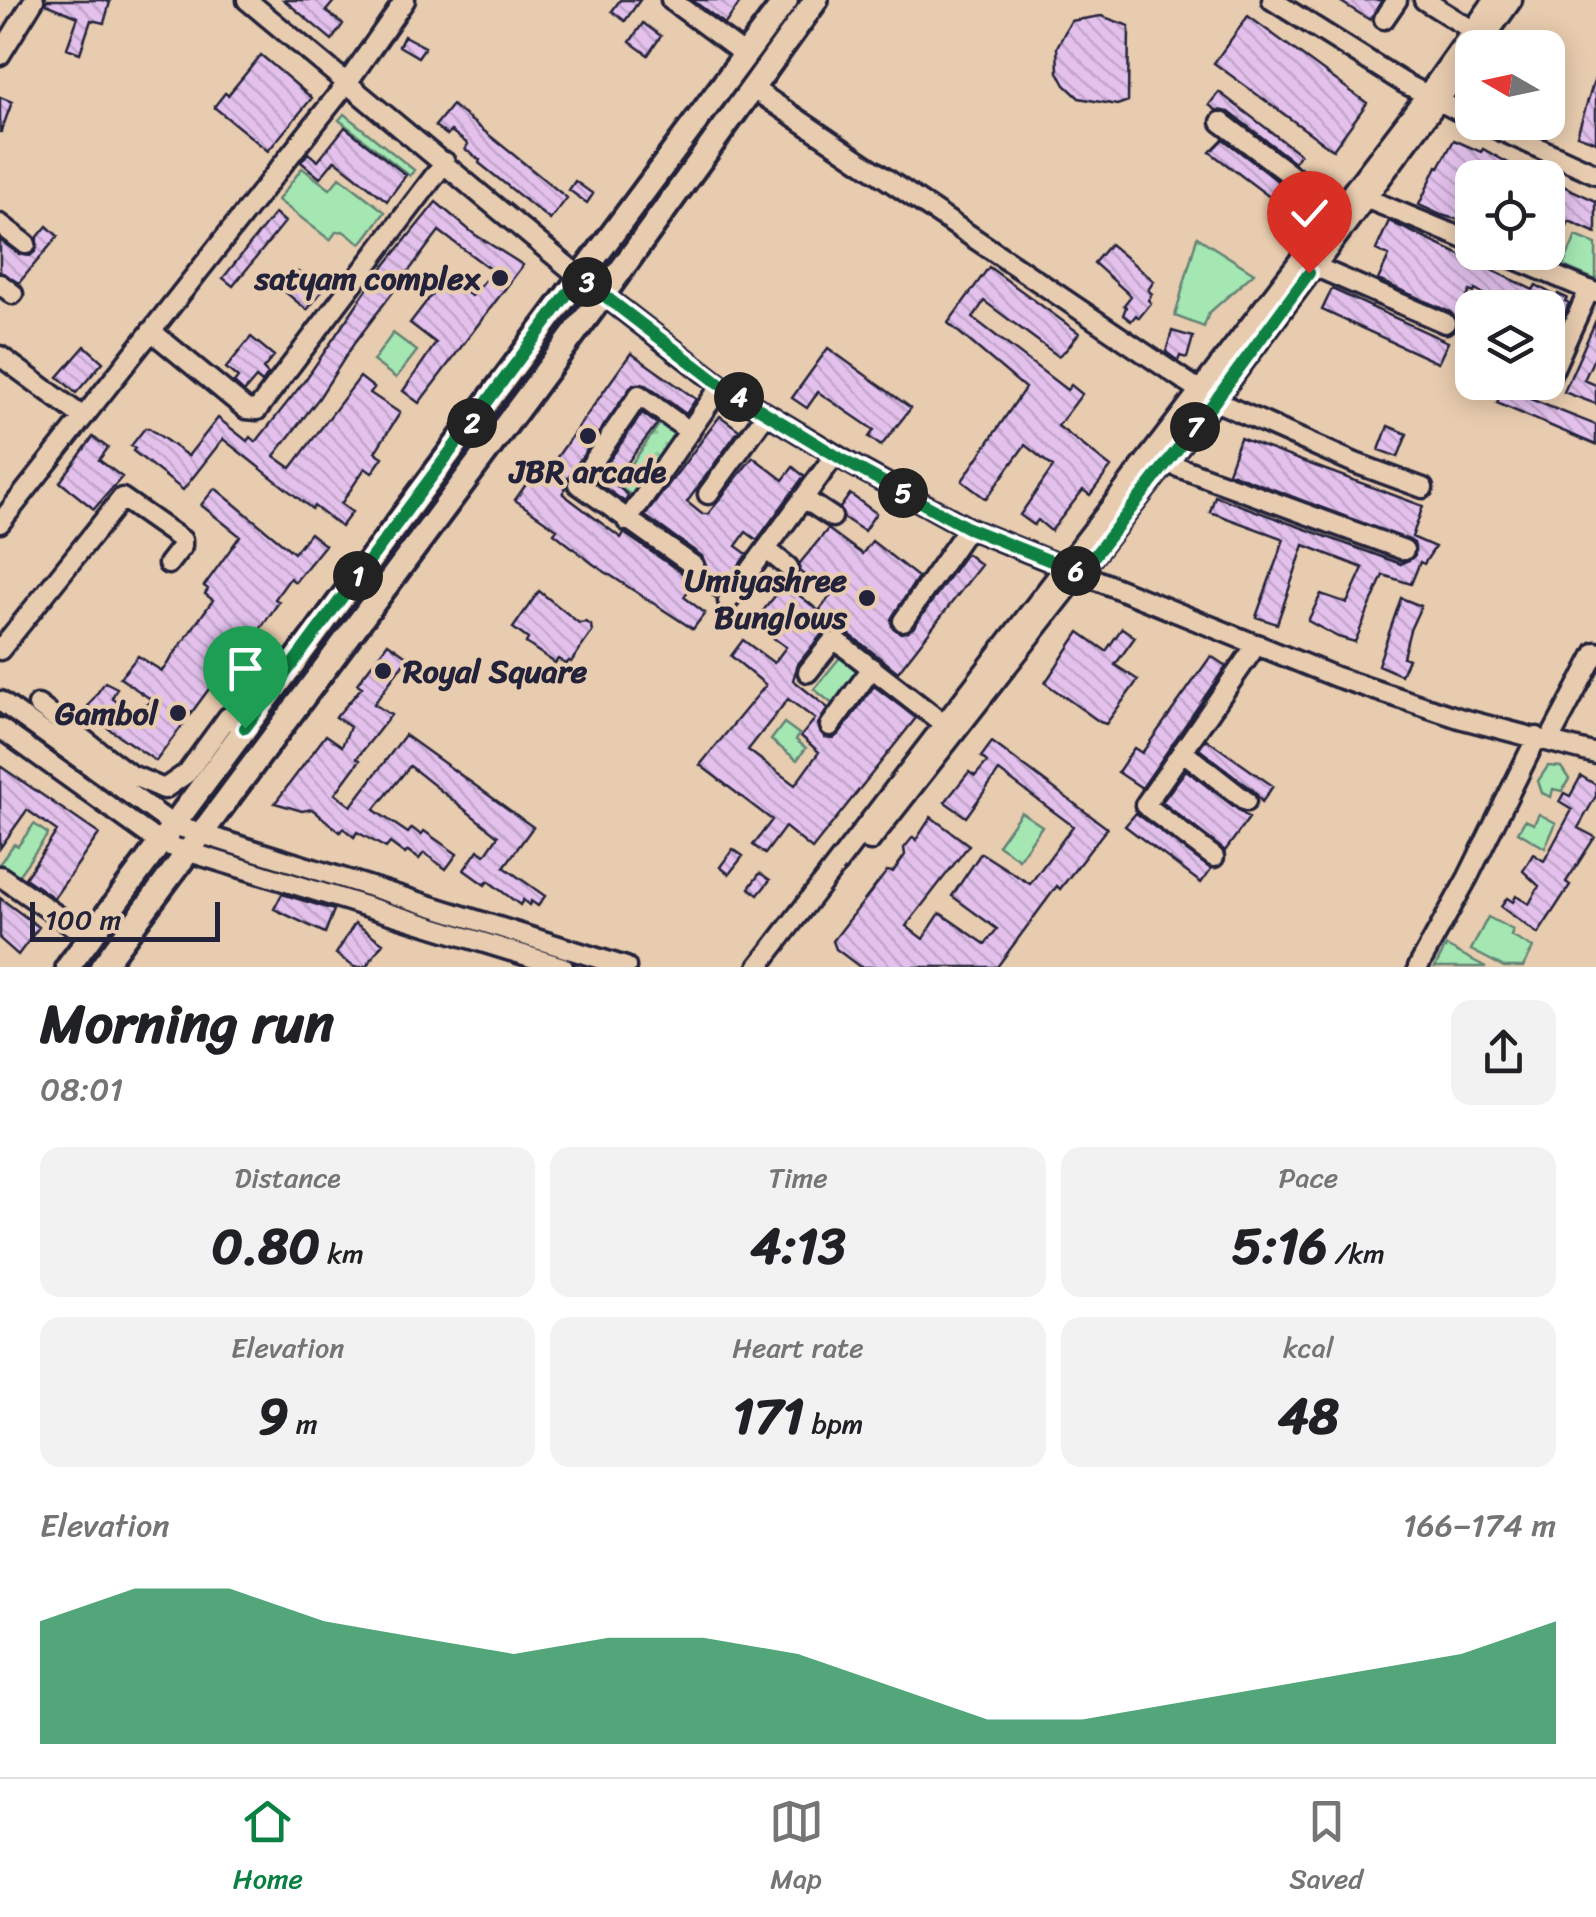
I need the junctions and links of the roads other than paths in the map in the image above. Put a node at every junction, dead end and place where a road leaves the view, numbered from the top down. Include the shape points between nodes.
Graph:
1 (34, 0) edge
2 (247, 0) edge
3 (406, 0) edge
4 (671, 0) edge
5 (786, 0) edge
6 (816, 0) edge
7 (1272, 0) edge
8 (1396, 0) edge
9 (1424, 0) edge
10 (1494, 0) edge
11 (1512, 0) edge
12 (1384, 18) dead end
13 (1463, 30) edge
14 (1479, 30) edge
15 (1484, 30) edge
16 (745, 54) junction
17 (0, 55) edge
18 (1455, 67) edge
19 (1455, 75) edge
20 (347, 82) junction
21 (752, 88) junction
22 (1432, 100) junction
23 (1455, 110) edge
24 (1221, 122) dead end
25 (1521, 140) edge
26 (445, 162) junction
27 (1596, 174) edge
28 (1365, 198) junction
29 (1338, 211) junction
30 (0, 224) edge
31 (1455, 235) edge
32 (26, 244) dead end
33 (1314, 266) junction
34 (1541, 270) edge
35 (580, 277) junction
36 (1593, 292) edge
37 (603, 294) junction
38 (1445, 323) dead end
39 (152, 330) junction
40 (1565, 348) edge
41 (0, 356) edge
42 (722, 386) junction
43 (1208, 396) junction
44 (766, 414) junction
45 (83, 417) junction
46 (690, 432) junction
47 (835, 455) junction
48 (1167, 462) junction
49 (1423, 488) dead end
50 (708, 494) dead end
51 (803, 498) junction
52 (832, 518) dead end
53 (627, 521) junction
54 (0, 523) edge
55 (968, 528) junction
56 (766, 549) junction
57 (1404, 550) dead end
58 (168, 564) dead end
59 (694, 566) dead end
60 (788, 567) dead end
61 (1073, 570) junction
62 (728, 601) dead end
63 (902, 621) dead end
64 (1257, 644) junction
65 (0, 650) edge
66 (1596, 652) edge
67 (872, 668) junction
68 (808, 672) dead end
69 (0, 701) edge
70 (38, 704) dead end
71 (945, 724) junction
72 (830, 726) dead end
73 (0, 728) edge
74 (245, 728) junction
75 (1544, 738) junction
76 (1182, 751) junction
77 (1596, 754) edge
78 (1246, 800) dead end
79 (166, 834) junction
80 (196, 843) junction
81 (1214, 856) dead end
82 (0, 876) edge
83 (90, 938) junction
84 (68, 967) edge
85 (102, 967) edge
86 (563, 967) edge
87 (626, 967) edge
88 (758, 967) edge
89 (772, 967) edge
90 (1418, 967) edge

1 - 17 street
2 - 20 street
3 - 20 street
4 - 16 street
5 - 16 main road
6 - 21 main road
7 - 22 street
8 - 12 street
9 - 13 street
10 - 14 street
11 - 15 street
16 - 35 main road
18 - 22 street
19 - 22 street
20 - 26 street
20 - 39 street
21 - 37 main road
21 - 43 street
22 - 23 street
22 - 28 street
22 - 29 street
24 - 29 street
25 - 27 street
26 - 35 street
26 - 39 street via 257,410 246,409
28 - 31 street
28 - 33 street
29 - 43 street
30 - 32 street
33 - 38 street
33 - 43 street
34 - 36 street
35 - 37 street
35 - 74 main road
36 - 40 street
37 - 42 street
37 - 80 main road
39 - 45 street
41 - 45 street
42 - 44 street
42 - 46 street
43 - 48 street
43 - 49 street
43 - 61 street
44 - 47 street
44 - 50 street
45 - 54 street
46 - 53 street
46 - 53 street via 639,395 578,484
47 - 51 street
47 - 55 street
48 - 57 street
48 - 61 street
51 - 52 street
51 - 56 street
53 - 59 street
55 - 61 street
55 - 63 street
56 - 60 street
56 - 62 street
58 - 65 street via 182,540 122,498
61 - 64 street
61 - 71 street
61 - 89 street
64 - 75 street via 1336,678
64 - 76 street
66 - 75 street
67 - 68 street via 834,641
67 - 71 street
67 - 72 street
69 - 79 street
70 - 74 street via 129,774 164,788 187,773 228,716
71 - 88 street
73 - 79 street
74 - 79 main road
75 - 77 street
75 - 90 street
76 - 78 street
76 - 81 street via 1145,805
79 - 80 street
79 - 83 main road
80 - 85 main road
80 - 86 street
80 - 87 street
82 - 83 street
83 - 84 main road

